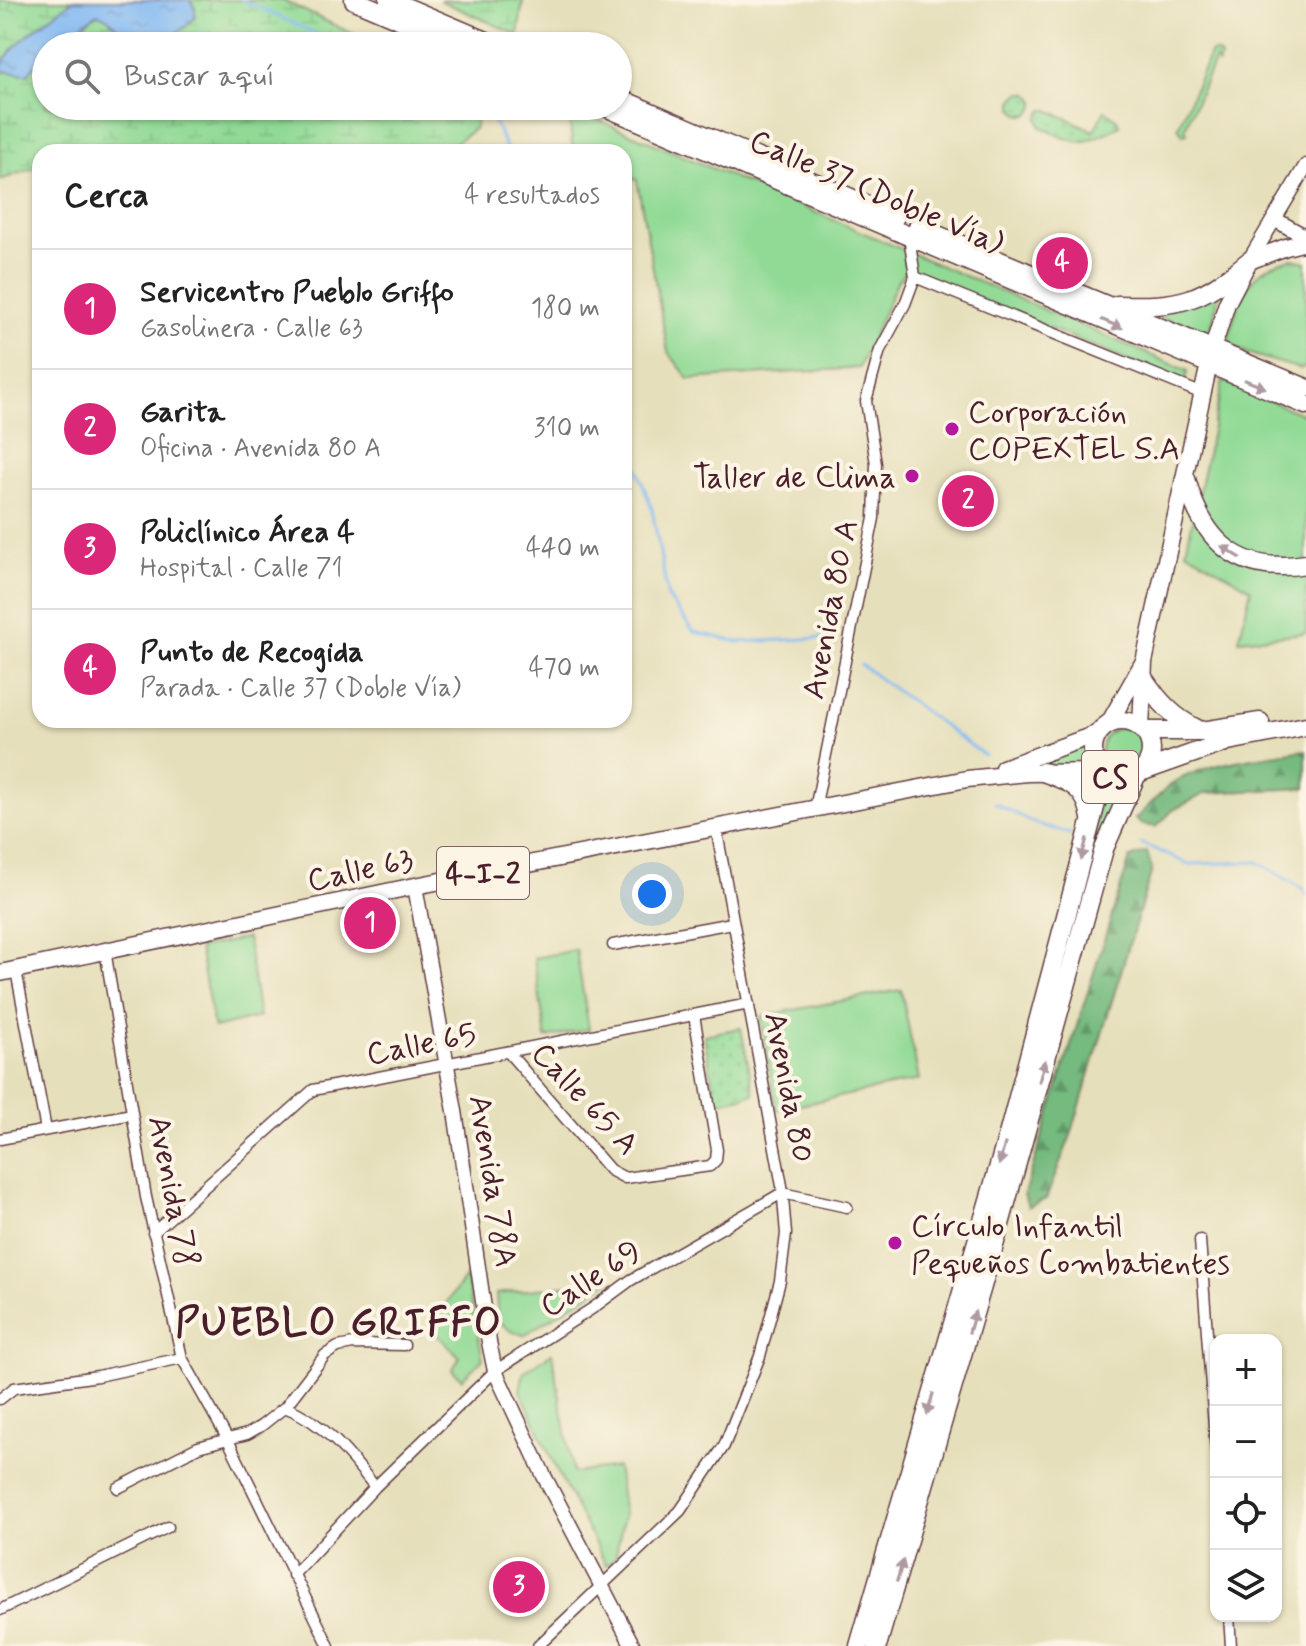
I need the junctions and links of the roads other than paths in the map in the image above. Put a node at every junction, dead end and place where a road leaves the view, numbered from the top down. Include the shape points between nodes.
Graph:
1 (354, 0) edge
2 (389, 0) edge
3 (429, 32) edge
4 (465, 32) edge
5 (632, 104) edge
6 (632, 118) edge
7 (1306, 166) edge
8 (1274, 219) junction
9 (909, 236) junction
10 (1306, 240) edge
11 (1249, 261) junction
12 (915, 277) junction
13 (1106, 304) junction
14 (1216, 338) dead end
15 (1207, 373) dead end
16 (1282, 378) junction
17 (1306, 380) edge
18 (1306, 388) edge
19 (1203, 394) junction
20 (1306, 405) edge
21 (1186, 479) junction
22 (1306, 564) edge
23 (1144, 670) junction
24 (1306, 715) edge
25 (1306, 726) edge
26 (1104, 729) junction
27 (1143, 730) junction
28 (1203, 740) junction
29 (1043, 772) junction
30 (1103, 772) junction
31 (1140, 773) junction
32 (967, 779) junction
33 (815, 809) junction
34 (1120, 810) junction
35 (1092, 820) junction
36 (716, 827) junction
37 (415, 886) junction
38 (732, 923) junction
39 (613, 945) dead end
40 (105, 950) junction
41 (8, 972) edge
42 (749, 1004) junction
43 (694, 1015) junction
44 (508, 1052) junction
45 (447, 1064) junction
46 (132, 1114) junction
47 (46, 1130) junction
48 (0, 1139) edge
49 (782, 1193) junction
50 (847, 1207) dead end
51 (153, 1233) junction
52 (1200, 1240) dead end
53 (404, 1345) dead end
54 (182, 1358) junction
55 (495, 1371) junction
56 (0, 1399) edge
57 (1213, 1406) edge
58 (285, 1407) junction
59 (227, 1438) junction
60 (375, 1487) junction
61 (118, 1488) dead end
62 (168, 1527) dead end
63 (293, 1575) junction
64 (603, 1586) junction
65 (1, 1605) edge
66 (1229, 1622) edge
67 (329, 1646) edge
68 (538, 1646) edge
69 (633, 1646) edge
70 (859, 1646) edge
71 (877, 1646) edge
72 (1231, 1646) edge

1 - 3 highway
2 - 4 highway
5 - 13 highway, Calle 37 (Doble Vía)
6 - 9 highway, Calle 37 (Doble Vía)
7 - 8 street
8 - 10 street
8 - 11 street
9 - 12 street
9 -> 20 highway, Calle 37 (Doble Vía)
10 - 11 main road
11 - 13 highway via 1220,285 1184,302
11 - 14 main road
12 - 19 street
12 - 33 street, Avenida 80 A via 880,350 866,401 876,464 874,518
13 - 16 highway, Calle 37 (Doble Vía)
15 - 19 main road
16 - 17 highway
16 - 18 highway, Calle 37 (Doble Vía)
19 - 21 main road
22 -> 21 highway via 1264,566 1219,545 1191,500
21 - 23 main road
23 - 26 main road
23 - 27 main road
23 - 28 highway via 1163,706
24 - 28 highway, CS
25 - 28 highway, CS
26 - 27 highway, CS via 1125,721
26 - 30 highway, CS via 1093,749
26 - 32 main road, Calle 63 / 4-I-2
27 - 28 highway, CS
27 - 31 highway, CS via 1151,755
28 - 31 highway, CS
28 - 34 highway via 1155,775
29 - 30 main road, Calle 63 / 4-I-2
29 - 32 main road, Calle 63 / 4-I-2
29 - 35 highway via 1076,785 1085,794
30 - 31 highway, CS via 1120,780
30 - 35 highway, CS
31 - 34 highway, CS
32 - 33 main road, Calle 63 / 4-I-2
33 - 36 main road, Calle 63 / 4-I-2
71 -> 34 highway, CS via 1104,849
35 -> 70 highway, CS via 1008,1135
36 - 37 main road, Calle 63 / 4-I-2
36 - 38 street, Avenida 80
37 - 40 main road, Calle 63 / 4-I-2
37 - 45 street, Avenida 78A
38 - 39 street
38 - 42 street, Avenida 80
40 - 41 main road, Calle 63 / 4-I-2
40 - 46 street, Avenida 78
41 - 47 street
42 - 43 street, Calle 65
42 - 49 street, Avenida 80
43 - 44 street, Calle 65
43 - 44 street, Calle 65 A via 717,1150 710,1166 625,1178 610,1170
44 - 45 street, Calle 65
45 - 51 street, Calle 65 via 313,1090
45 - 55 street, Avenida 78A
46 - 47 street
46 - 51 street, Avenida 78
47 - 48 street
49 - 50 street
49 - 55 street, Calle 69 via 631,1280
49 - 64 street, Avenida 80 via 784,1259 760,1356 724,1446 680,1511
51 - 54 street, Avenida 78
52 - 57 street
53 - 58 street via 338,1347 325,1355
54 - 56 street via 14,1388
54 - 59 street, Avenida 78
55 - 60 street, Calle 69
55 - 64 street, Avenida 78A
58 - 59 street via 247,1434
58 - 60 street via 325,1431
59 - 61 street
59 - 63 street, Avenida 78
60 - 63 street, Calle 69
62 - 65 street
63 - 67 street, Avenida 78
64 - 68 street, Avenida 80
64 - 69 street, Avenida 78A
66 - 72 street

